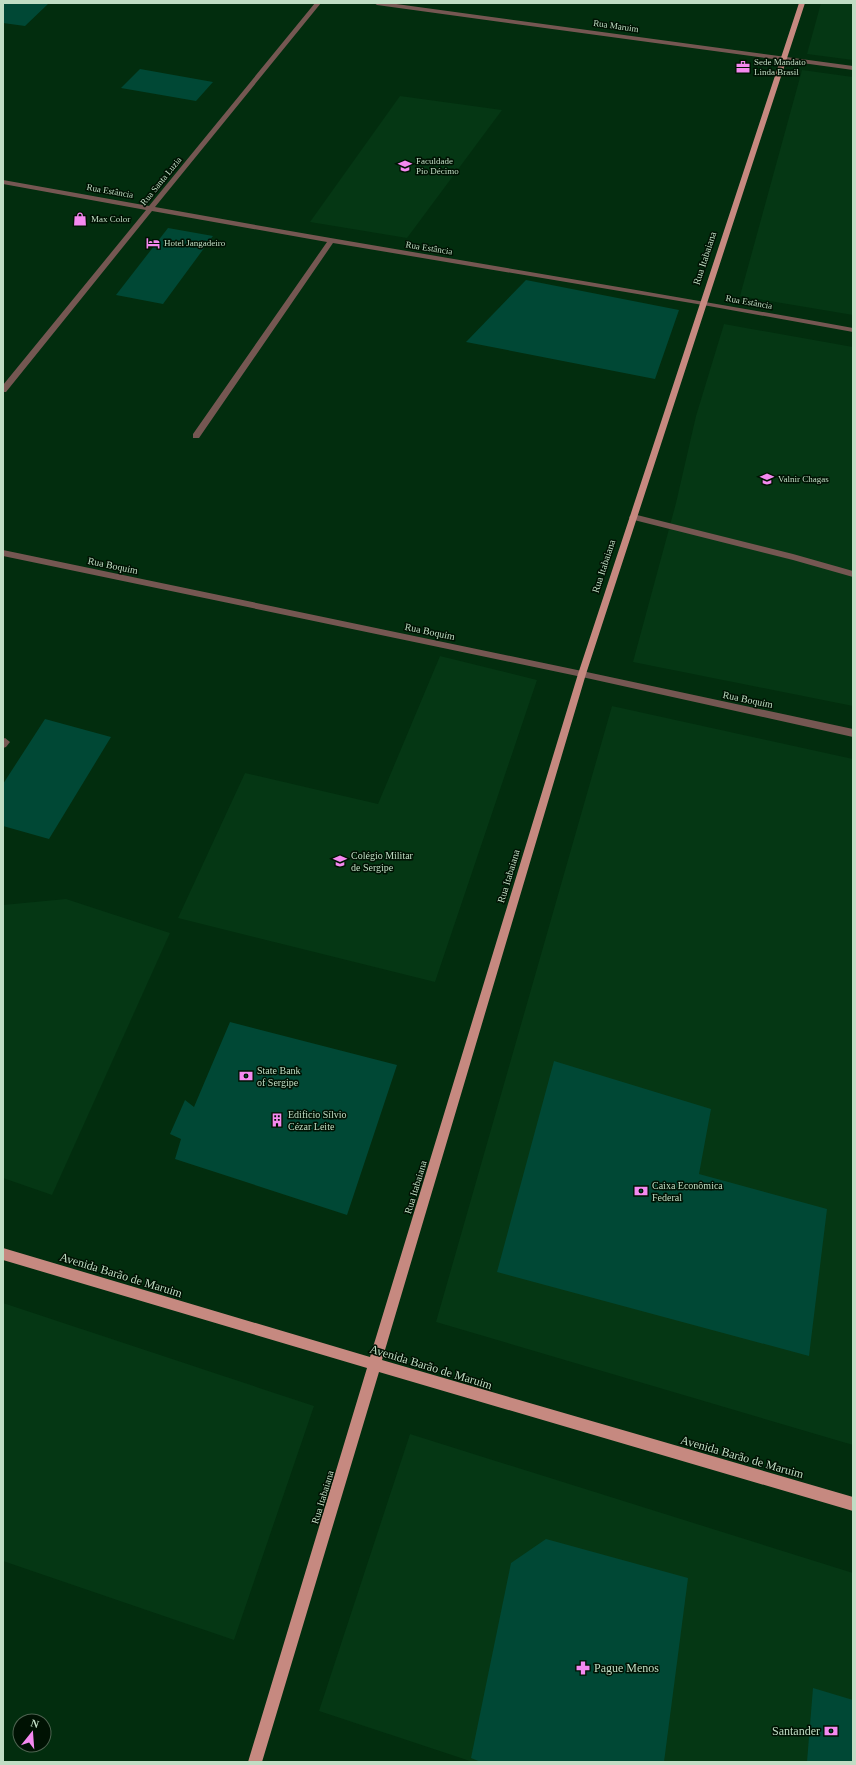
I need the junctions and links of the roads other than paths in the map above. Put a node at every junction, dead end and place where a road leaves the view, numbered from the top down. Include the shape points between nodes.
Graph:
1 (318, 3) edge
2 (377, 3) edge
3 (802, 3) edge
4 (783, 58) junction
5 (853, 68) edge
6 (3, 182) edge
7 (151, 207) junction
8 (331, 241) junction
9 (703, 303) junction
10 (853, 330) edge
11 (3, 390) edge
12 (196, 436) dead end
13 (633, 517) junction
14 (3, 553) edge
15 (853, 574) edge
16 (582, 674) junction
17 (853, 733) edge
18 (3, 1254) edge
19 (376, 1363) junction
20 (853, 1504) edge
21 (255, 1762) edge

1 - 7 street, Rua Santa Luzia
2 - 4 street, Rua Maruim
3 - 4 main road, Rua Itabaiana
4 - 5 street, Rua Maruim
4 - 9 main road, Rua Itabaiana
6 - 7 street, Rua Estância
7 - 8 street, Rua Estância
7 - 11 street, Rua Santa Luzia
8 - 9 street, Rua Estância
8 - 12 street
9 - 10 street, Rua Estância
9 - 13 main road, Rua Itabaiana
13 - 15 street
13 - 16 main road, Rua Itabaiana
14 - 16 street, Rua Boquim
16 - 17 street, Rua Boquim
16 - 19 main road, Rua Itabaiana
18 - 19 main road, Avenida Barão de Maruim via 321,1350
19 - 20 main road, Avenida Barão de Maruim via 469,1393
19 - 21 main road, Rua Itabaiana

